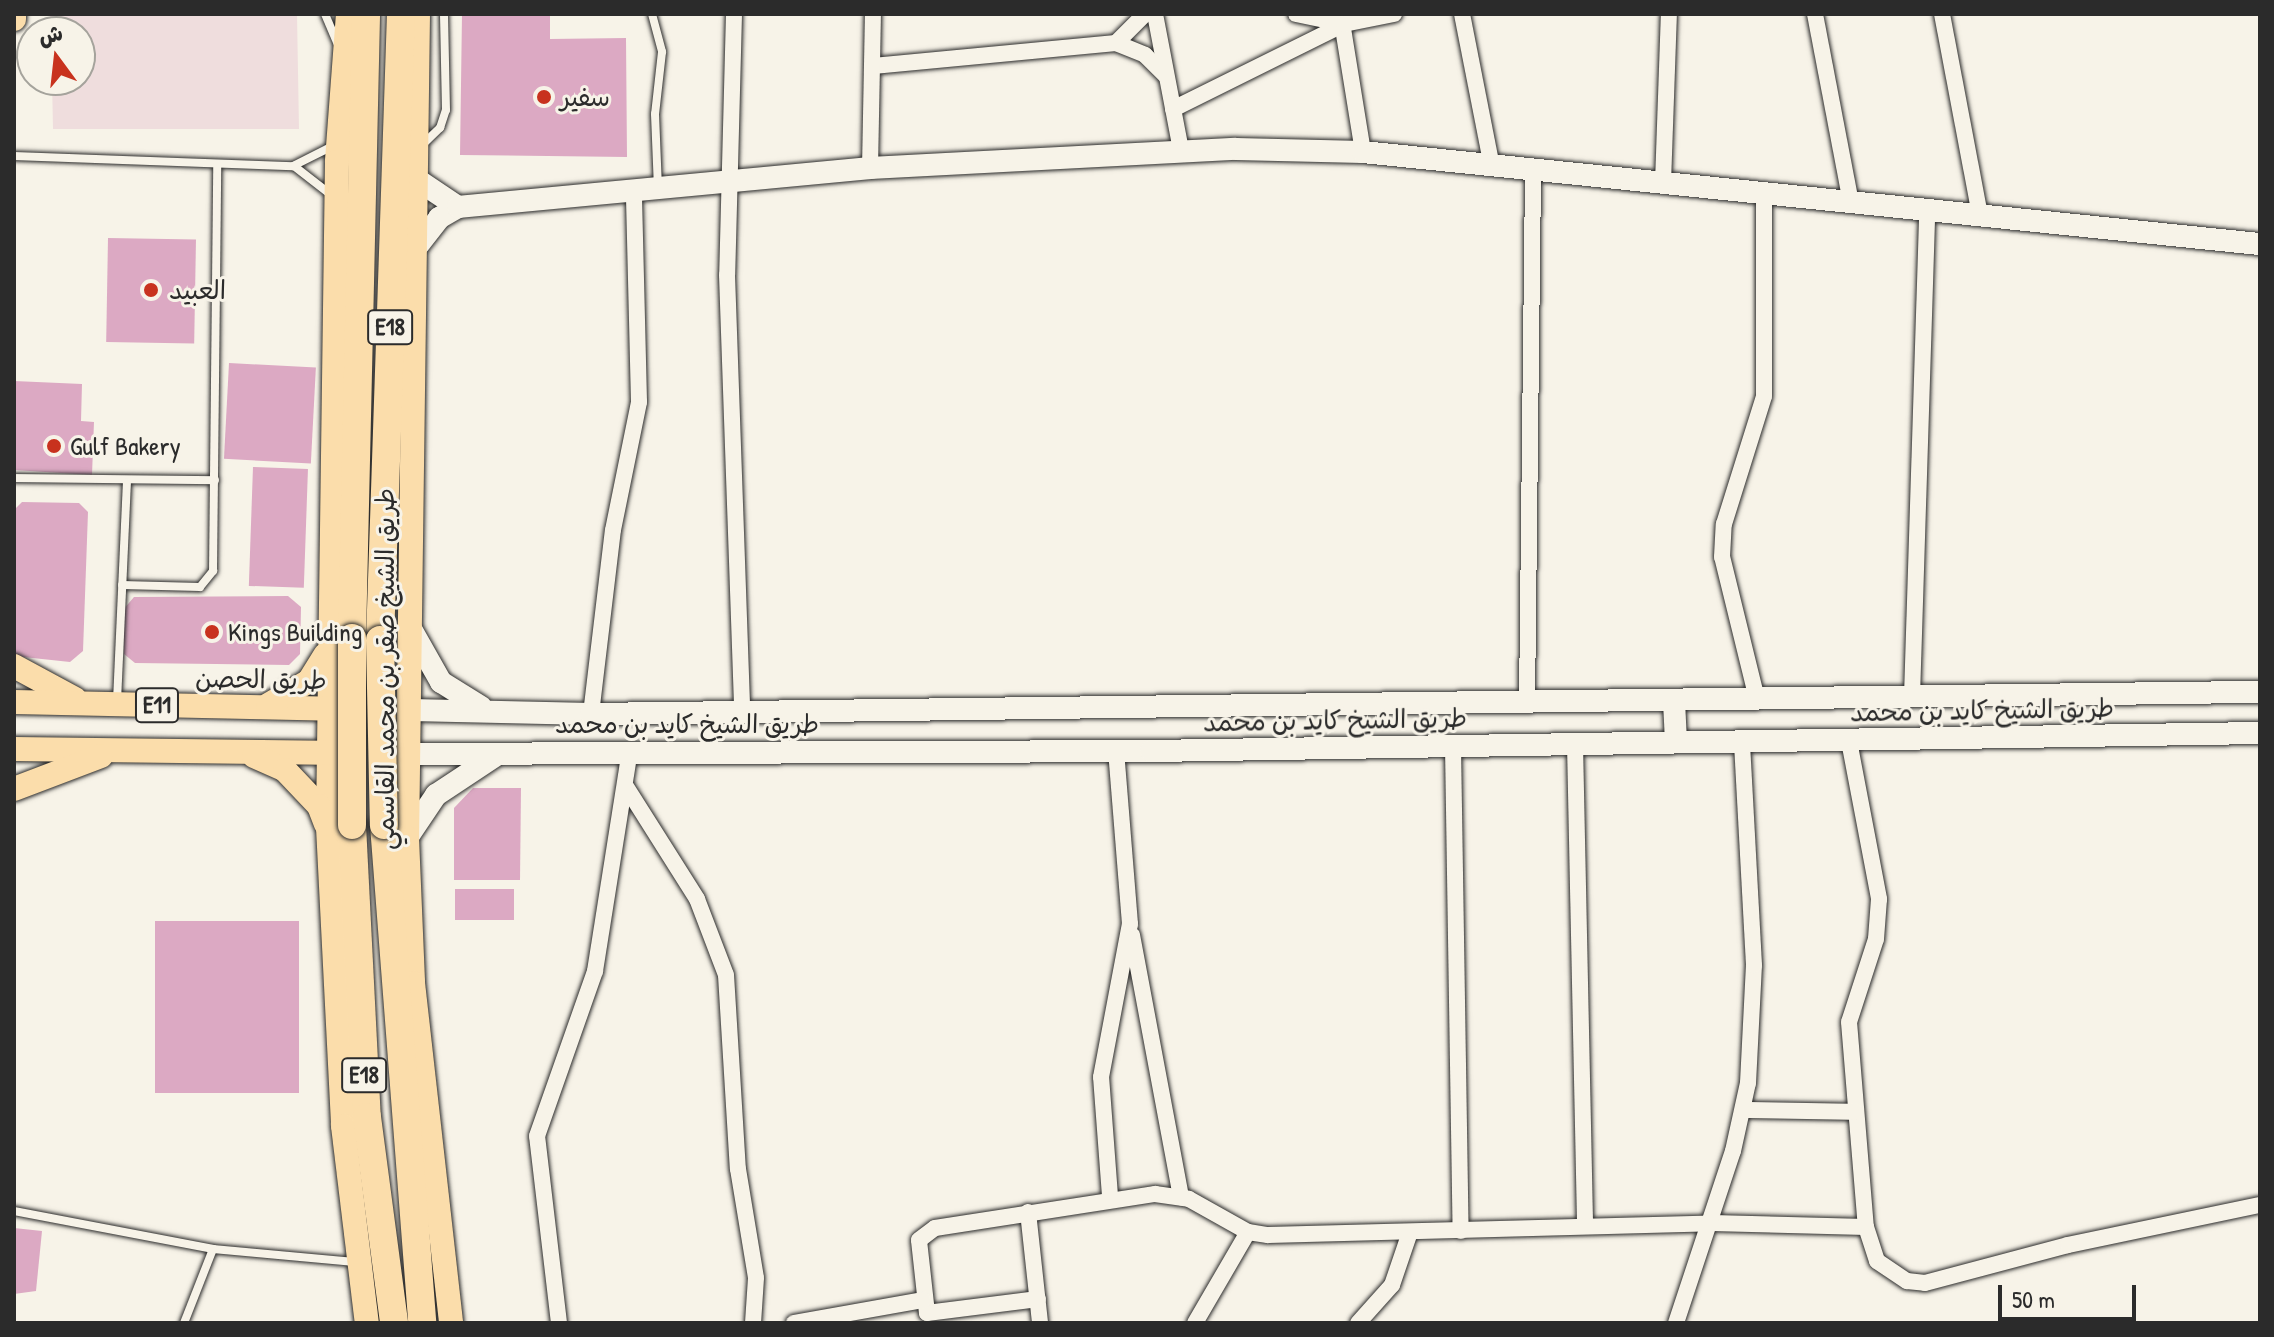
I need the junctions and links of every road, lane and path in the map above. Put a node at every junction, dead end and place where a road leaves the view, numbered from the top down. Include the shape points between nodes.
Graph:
1 (325, 14) edge
2 (348, 14) edge
3 (366, 14) edge
4 (401, 14) edge
5 (418, 14) edge
6 (444, 14) edge
7 (652, 14) edge
8 (734, 14) edge
9 (873, 14) edge
10 (1145, 14) edge
11 (1155, 14) edge
12 (1296, 14) edge
13 (1394, 14) edge
14 (1462, 14) edge
15 (1669, 14) edge
16 (1815, 14) edge
17 (1942, 14) edge
18 (1342, 19) edge
19 (1116, 43) junction
20 (345, 56) junction
21 (873, 66) junction
22 (1166, 76) junction
23 (1173, 109) junction
24 (339, 135) junction
25 (419, 148) junction
26 (1181, 150) junction
27 (1363, 152) junction
28 (14, 156) edge
29 (217, 164) junction
30 (293, 166) junction
31 (1492, 167) junction
32 (870, 168) junction
33 (1533, 172) junction
34 (419, 181) junction
35 (732, 182) junction
36 (1663, 183) junction
37 (658, 189) junction
38 (634, 191) junction
39 (1764, 193) junction
40 (336, 201) junction
41 (1851, 203) junction
42 (458, 207) junction
43 (1927, 211) junction
44 (1980, 216) junction
45 (419, 244) junction
46 (2260, 244) edge
47 (14, 478) edge
48 (215, 480) junction
49 (127, 482) junction
50 (122, 585) junction
51 (411, 629) junction
52 (366, 639) junction
53 (326, 653) junction
54 (14, 666) edge
55 (2260, 692) edge
56 (1912, 697) junction
57 (1757, 699) junction
58 (1674, 701) junction
59 (14, 702) edge
60 (1527, 703) junction
61 (84, 704) junction
62 (117, 704) junction
63 (263, 707) junction
64 (327, 709) junction
65 (411, 710) junction
66 (493, 711) junction
67 (742, 712) junction
68 (591, 714) junction
69 (2260, 733) edge
70 (1849, 741) junction
71 (1676, 742) junction
72 (1742, 743) junction
73 (1575, 744) junction
74 (1453, 746) junction
75 (14, 749) edge
76 (117, 751) junction
77 (630, 751) junction
78 (1116, 751) junction
79 (244, 752) junction
80 (328, 753) junction
81 (410, 754) junction
82 (501, 754) junction
83 (625, 785) junction
84 (14, 789) edge
85 (340, 826) junction
86 (395, 832) junction
87 (1130, 924) junction
88 (1743, 1110) junction
89 (1856, 1112) junction
90 (1110, 1196) junction
91 (1181, 1197) junction
92 (2260, 1205) edge
93 (14, 1211) edge
94 (1028, 1212) junction
95 (1712, 1223) junction
96 (1585, 1226) junction
97 (1866, 1227) junction
98 (1461, 1231) junction
99 (1248, 1232) junction
100 (1410, 1232) junction
101 (213, 1249) junction
102 (359, 1263) junction
103 (1038, 1299) junction
104 (923, 1300) junction
105 (871, 1316) edge
106 (184, 1323) edge
107 (367, 1323) edge
108 (394, 1323) edge
109 (422, 1323) edge
110 (451, 1323) edge
111 (559, 1323) edge
112 (753, 1323) edge
113 (794, 1323) edge
114 (1040, 1323) edge
115 (1195, 1323) edge
116 (1358, 1323) edge
117 (1676, 1323) edge

1 - 20 lane
2 - 20 main road
3 - 52 highway, طريق الشيخ صقر بن محمد القاسمي / E18
4 - 52 highway, طريق الشيخ صقر بن محمد القاسمي / E18
5 - 25 main road
6 - 25 lane via 446,110 435,136
7 - 37 lane via 662,52 655,114
8 - 35 street
9 - 21 street
10 - 19 street
11 - 22 street
12 - 18 street
13 - 18 street
14 - 31 street
15 - 36 street
16 - 41 street
17 - 44 street
18 - 23 street
18 - 27 street
19 - 21 street
19 - 22 street via 1145,55
20 - 24 main road
21 - 32 street
22 - 23 street
23 - 26 street
24 - 30 lane via 320,156
24 - 40 main road
25 - 34 main road
26 - 27 main road
26 - 32 main road
27 - 31 main road
28 - 29 lane
29 - 30 lane
29 - 48 lane
30 - 40 lane
31 - 33 main road
32 - 35 main road
33 - 36 main road
33 - 60 street
34 - 42 main road
34 - 45 main road
35 - 37 main road
35 - 67 street via 727,275
36 - 39 main road
37 - 38 main road
38 - 42 main road
38 - 68 street via 639,402 613,530
39 - 41 main road
39 - 57 street via 1764,396 1724,524 1722,557
40 - 53 main road
41 - 43 main road
42 - 45 main road via 439,218
43 - 44 main road
43 - 56 street
44 - 46 main road
45 - 51 main road
47 - 49 lane
48 - 49 lane
48 - 50 lane via 213,571 205,584
49 - 50 lane
50 - 62 lane
51 - 65 main road
51 - 66 main road via 441,682
52 - 85 highway, طريق الشيخ صقر بن محمد القاسمي / E18, bridge
52 - 86 highway, طريق الشيخ صقر بن محمد القاسمي / E18, bridge
53 - 63 main road via 309,681
53 - 64 main road
54 - 61 main road
55 - 56 main road, طريق الشيخ كايد بن محمد
56 - 57 main road, طريق الشيخ كايد بن محمد
57 - 58 main road, طريق الشيخ كايد بن محمد
58 - 60 main road, طريق الشيخ كايد بن محمد
58 - 71 main road
59 - 61 main road, طريق الحصن / E11
60 - 67 main road, طريق الشيخ كايد بن محمد
61 - 62 main road, طريق الحصن / E11
62 - 63 main road, طريق الحصن / E11
63 - 64 main road, طريق الحصن / E11
64 - 65 main road, طريق الحصن / E11
64 - 80 main road
65 - 66 main road, طريق الشيخ كايد بن محمد
65 - 81 main road
66 - 68 main road, طريق الشيخ كايد بن محمد
67 - 68 main road, طريق الشيخ كايد بن محمد
69 - 70 main road, طريق الشيخ كايد بن محمد
70 - 72 main road, طريق الشيخ كايد بن محمد
70 - 89 street via 1880,922 1849,1011
71 - 72 main road, طريق الشيخ كايد بن محمد
71 - 73 main road, طريق الشيخ كايد بن محمد
72 - 88 street via 1754,1007
73 - 74 main road, طريق الشيخ كايد بن محمد
73 - 96 street
74 - 78 main road, طريق الشيخ كايد بن محمد
74 - 98 street
75 - 76 main road, E11
76 - 79 main road, E11
76 - 84 main road
77 - 78 main road, طريق الشيخ كايد بن محمد
77 - 82 main road, طريق الشيخ كايد بن محمد
77 - 83 street
78 - 87 street
79 - 80 main road, E11
79 - 85 main road via 285,770
80 - 81 main road, E11
80 - 85 main road
81 - 82 main road, طريق الشيخ كايد بن محمد
81 - 86 main road
82 - 86 main road via 436,795
83 - 111 street via 595,971 537,1136
83 - 112 street via 697,899 726,975 737,1158 756,1278
85 - 102 main road via 343,1126
85 - 108 highway, طريق الشيخ صقر بن محمد القاسمي / E18 via 367,1117
86 - 109 highway, طريق الشيخ صقر بن محمد القاسمي / E18
86 - 110 main road
87 - 90 street via 1101,1077
87 - 91 street
88 - 89 street
88 - 95 street
89 - 97 street
90 - 91 street
90 - 94 street
91 - 99 street
92 - 97 street via 2068,1245 1925,1283 1891,1274 1877,1261
93 - 101 lane
94 - 103 street
94 - 104 street via 926,1234 917,1249
95 - 96 street
95 - 97 street
95 - 117 street
96 - 98 street
98 - 100 street
99 - 100 street
99 - 115 street
100 - 116 street via 1392,1285
101 - 102 lane
101 - 106 lane
102 - 107 main road
103 - 104 street via 938,1316 927,1313
103 - 114 street
104 - 105 street
105 - 113 street

